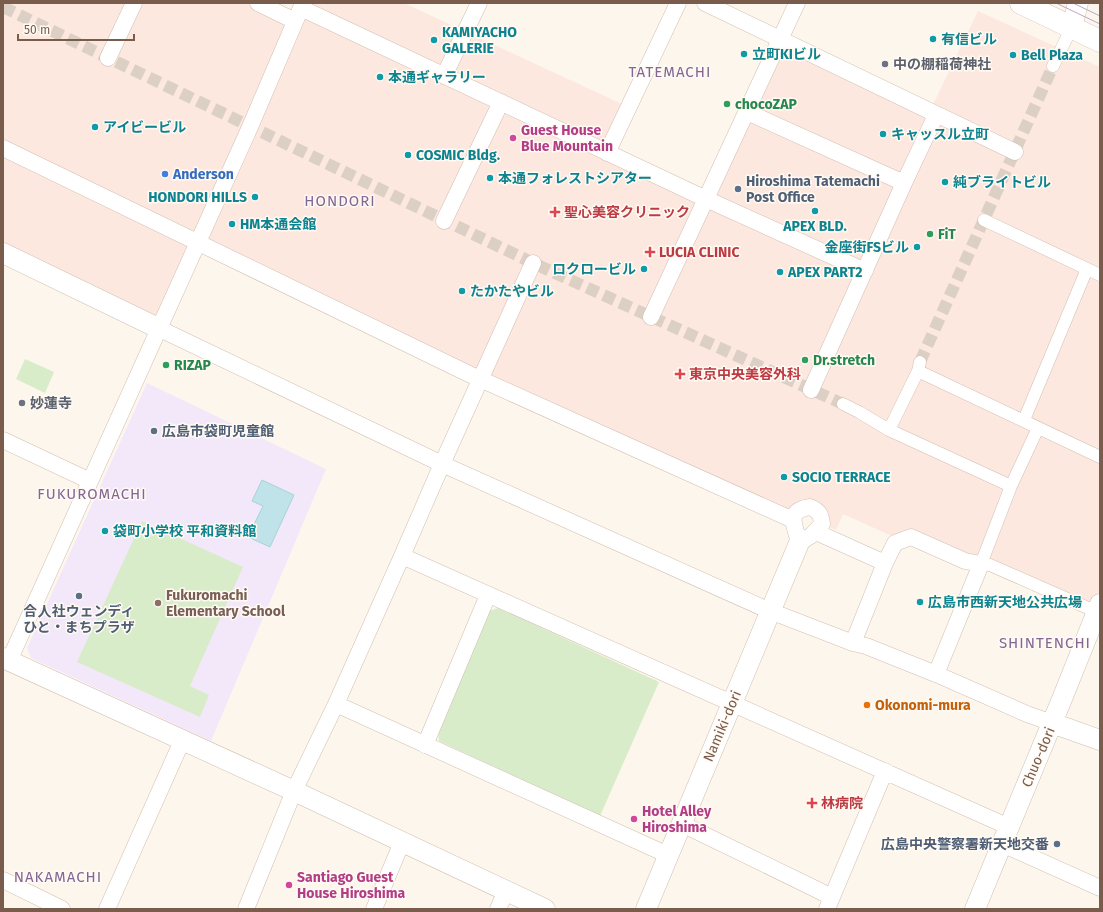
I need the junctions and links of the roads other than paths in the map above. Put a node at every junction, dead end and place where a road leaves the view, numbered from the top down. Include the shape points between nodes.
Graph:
1 (134, 3) edge
2 (258, 3) edge
3 (479, 3) edge
4 (678, 3) edge
5 (705, 3) edge
6 (797, 3) edge
7 (1021, 3) edge
8 (1078, 3) edge
9 (300, 10) edge
10 (1072, 27) junction
11 (780, 39) junction
12 (1100, 40) edge
13 (108, 58) dead end
14 (1053, 66) tunnel mouth
15 (444, 76) junction
16 (501, 102) junction
17 (746, 112) junction
18 (936, 115) junction
19 (3, 148) edge
20 (1015, 152) dead end
21 (607, 153) junction
22 (904, 183) junction
23 (706, 199) junction
24 (984, 220) dead end
25 (444, 221) dead end
26 (197, 242) junction
27 (3, 253) edge
28 (533, 263) dead end
29 (1087, 269) junction
30 (865, 271) junction
31 (1100, 275) edge
32 (651, 317) dead end
33 (158, 328) junction
34 (480, 379) junction
35 (811, 390) dead end
36 (843, 404) tunnel mouth
37 (1024, 420) junction
38 (1038, 428) junction
39 (889, 430) junction
40 (3, 440) edge
41 (1100, 456) edge
42 (442, 464) junction
43 (90, 481) junction
44 (1011, 486) junction
45 (793, 520) junction
46 (816, 532) junction
47 (799, 543) junction
48 (402, 556) junction
49 (885, 563) junction
50 (981, 564) junction
51 (488, 595) junction
52 (1098, 608) edge
53 (770, 611) junction
54 (853, 643) junction
55 (5, 664) edge
56 (936, 674) junction
57 (732, 703) junction
58 (336, 704) junction
59 (1052, 722) junction
60 (1100, 740) edge
61 (182, 741) junction
62 (425, 745) junction
63 (885, 771) junction
64 (294, 791) junction
65 (682, 824) junction
66 (1005, 835) junction
67 (402, 842) junction
68 (668, 855) junction
69 (3, 880) edge
70 (1100, 888) edge
71 (506, 891) junction
72 (829, 903) edge
73 (62, 909) edge
74 (108, 909) edge
75 (246, 909) edge
76 (374, 909) edge
77 (498, 909) edge
78 (545, 909) edge
79 (646, 909) edge
80 (976, 909) edge

1 - 13 street
2 - 9 street
3 - 15 street
4 - 21 street
5 - 11 street
6 - 11 street
7 - 10 main road
8 - 10 street
9 - 15 street
9 - 26 street
10 - 12 main road
10 - 14 street
11 - 17 street
11 - 18 street
15 - 16 street
16 - 21 street
16 - 25 street
17 - 22 street
17 - 23 street
18 - 20 street
18 - 22 street
19 - 26 street
21 - 23 street
22 - 30 street
23 - 30 street
23 - 32 street
24 - 29 street
26 - 33 street
26 - 34 street
27 - 33 street
28 - 34 street
29 - 31 street
29 - 37 street
30 - 35 street
33 - 42 street
33 - 43 street
34 - 42 street
34 - 45 street
36 - 39 street
37 - 38 street
37 - 39 street via 919,367
38 - 41 street
38 - 44 street
39 - 44 street
40 - 43 street
42 - 48 street
42 - 53 street
43 - 55 street
44 - 50 street
45 - 46 street via 801,509 810,507 818,511 822,517 822,524
45 - 47 street
46 - 47 street
46 - 49 street
47 - 53 street, Namiki-dori
48 - 51 street
48 - 58 street
49 - 50 street via 895,543 911,537 965,561
49 - 54 street
50 - 52 street
50 - 56 street
51 - 57 street
51 - 62 street
52 - 59 street, Chuo-dori
53 - 54 street
53 - 57 street, Namiki-dori
54 - 56 street
55 - 61 street
56 - 59 street via 1027,714
57 - 63 street
57 - 65 street, Namiki-dori
58 - 62 street
58 - 64 street
59 - 60 street
59 - 66 street, Chuo-dori
61 - 64 street
61 - 74 street
62 - 68 street
63 - 66 street
63 - 72 street
64 - 67 street
64 - 75 street
65 - 68 street, Namiki-dori
65 - 72 street
66 - 70 street
66 - 80 street, Chuo-dori
67 - 71 street
67 - 76 street
68 - 79 street, Namiki-dori
69 - 73 street
71 - 77 street
71 - 78 street

